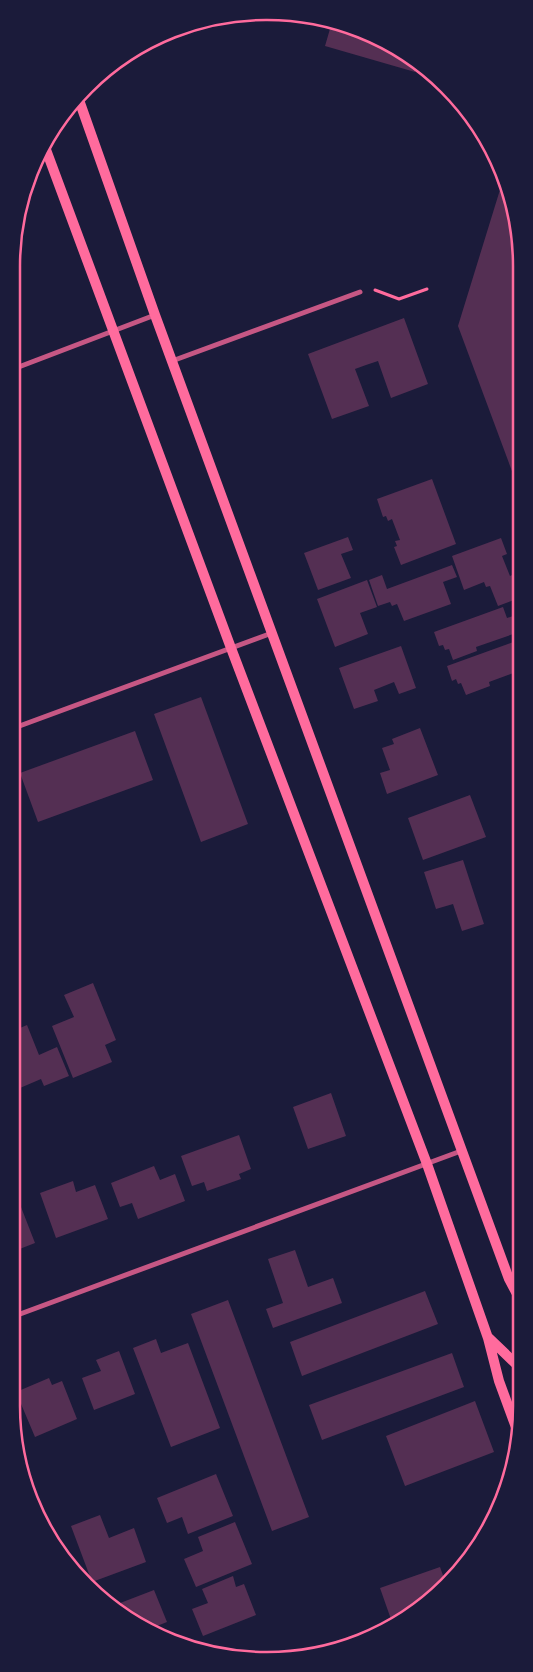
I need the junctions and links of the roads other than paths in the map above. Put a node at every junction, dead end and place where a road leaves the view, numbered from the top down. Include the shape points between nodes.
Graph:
1 (81, 104) edge
2 (47, 153) edge
3 (360, 292) road end
4 (155, 315) junction
5 (112, 331) junction
6 (172, 361) junction
7 (20, 366) edge
8 (273, 632) junction
9 (231, 648) junction
10 (20, 726) edge
11 (461, 1152) junction
12 (427, 1164) junction
13 (513, 1286) edge
14 (20, 1314) edge
15 (488, 1338) junction
16 (513, 1361) edge
17 (512, 1417) edge

1 - 4 main road
2 - 5 main road
3 - 6 street
4 - 5 street
4 - 6 main road
5 - 7 street
5 - 9 main road
6 - 8 main road
8 - 9 street
8 - 11 main road
9 - 10 street
9 - 12 main road
11 - 12 street
11 - 13 main road
12 - 14 street
12 - 15 main road
15 - 16 main road
15 - 17 main road

